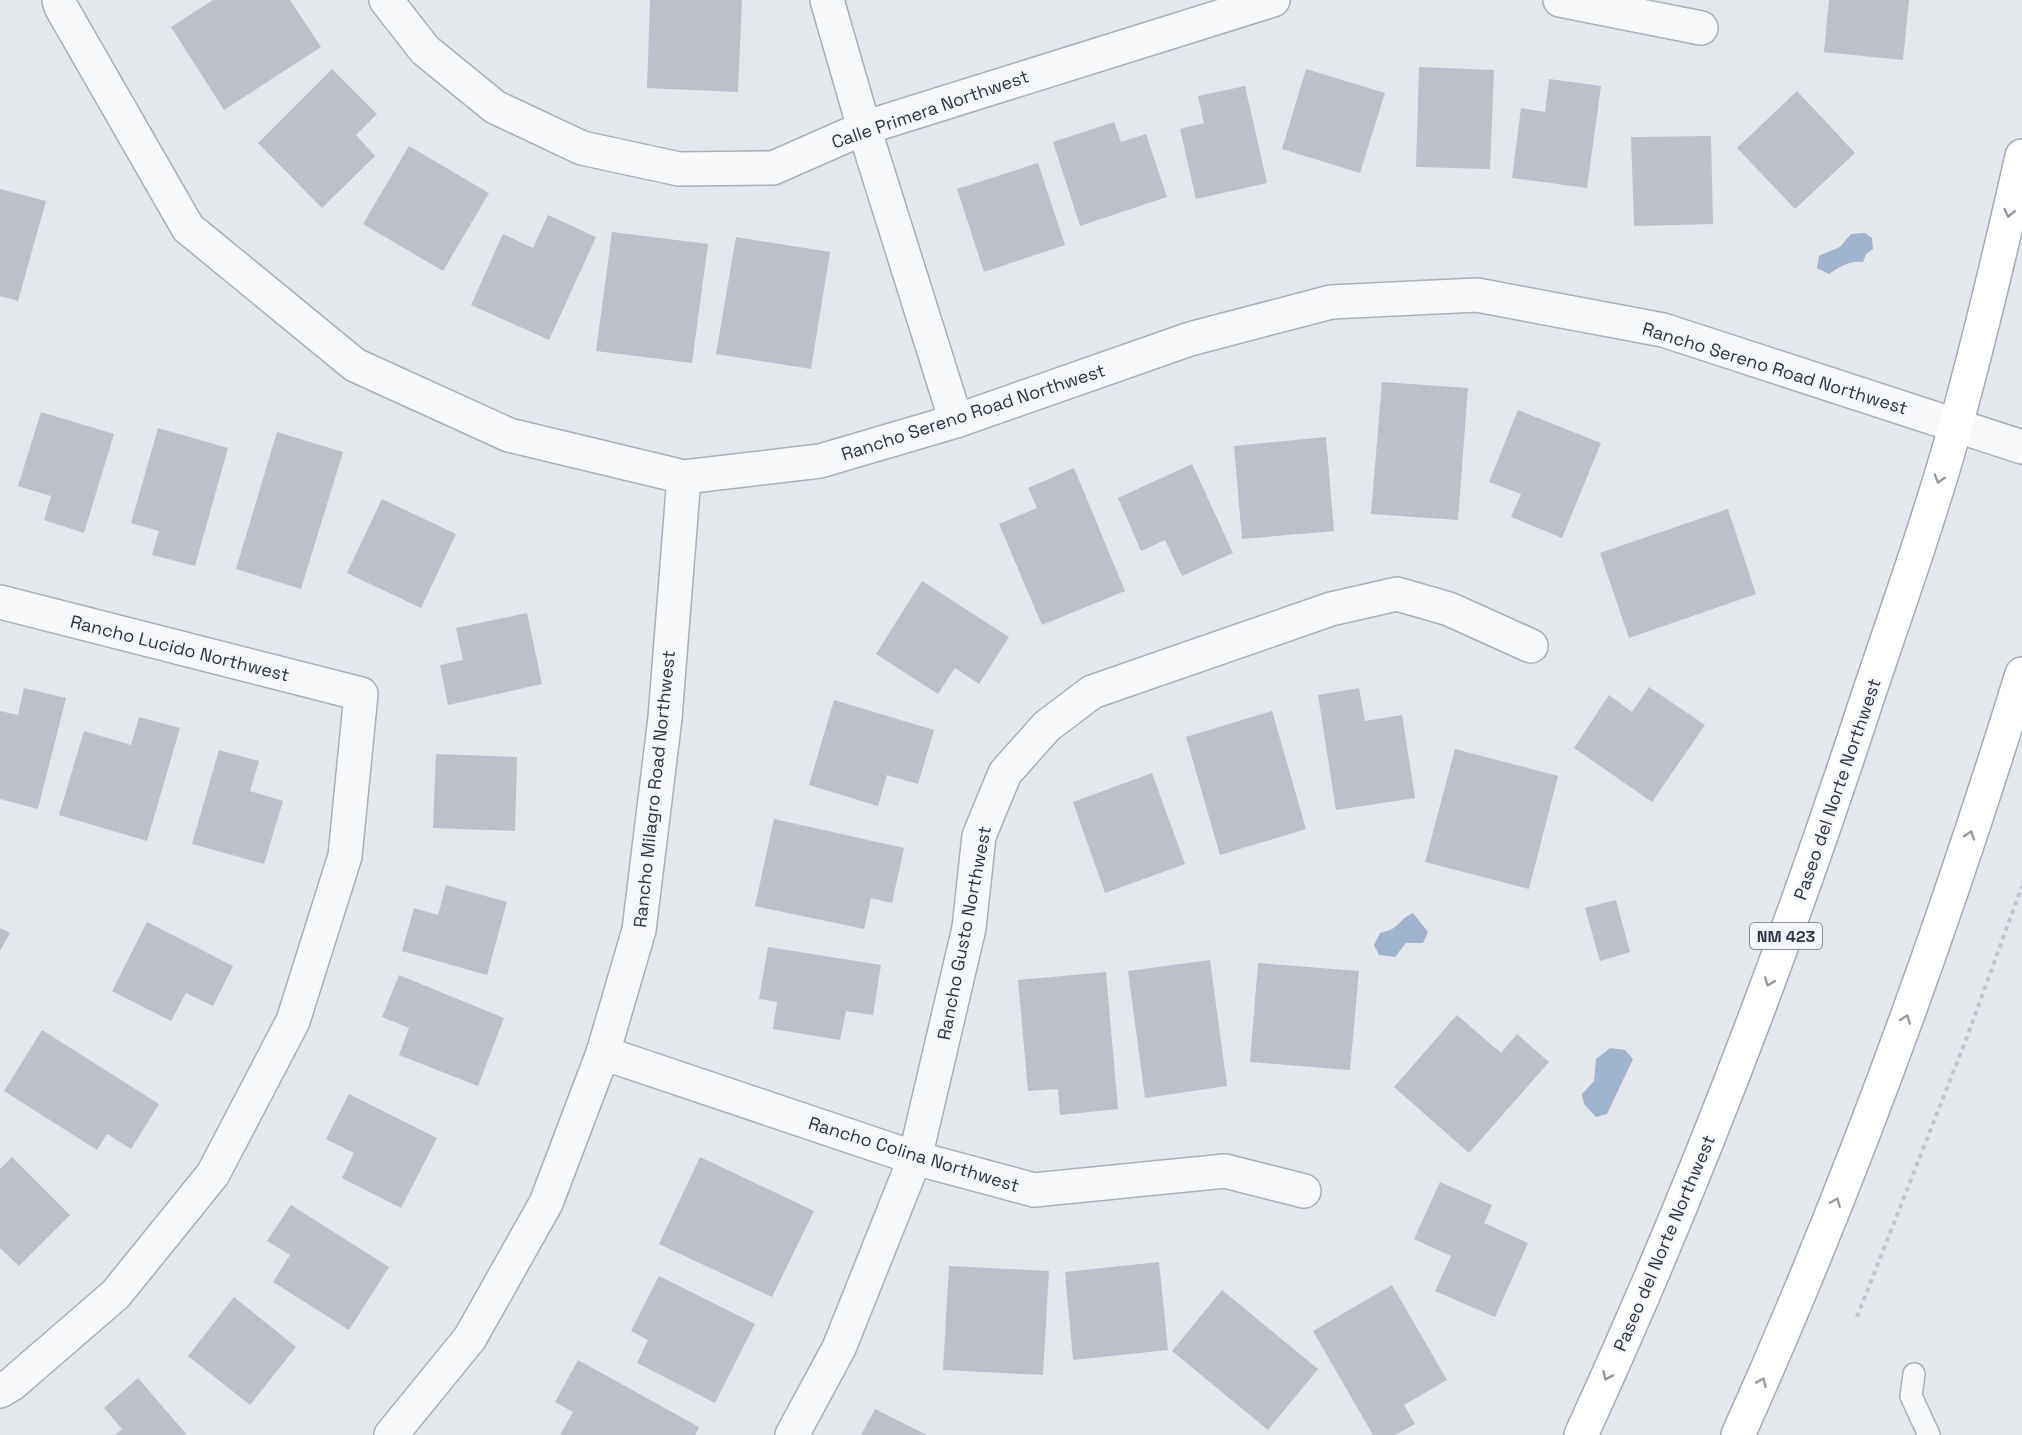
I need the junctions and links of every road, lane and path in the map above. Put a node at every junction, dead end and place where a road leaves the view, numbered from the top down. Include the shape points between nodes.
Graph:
1 (59, 0) edge
2 (386, 0) edge
3 (828, 0) edge
4 (1273, 0) edge
5 (1560, 0) edge
6 (1701, 28) dead end
7 (864, 128) junction
8 (2022, 156) edge
9 (956, 421) junction
10 (1956, 423) junction
11 (2022, 447) edge
12 (684, 477) junction
13 (0, 602) edge
14 (1531, 646) dead end
15 (2022, 674) edge
16 (2022, 886) edge
17 (603, 1053) junction
18 (915, 1158) junction
19 (1304, 1191) dead end
20 (1857, 1317) dead end
21 (1914, 1374) dead end
22 (0, 1391) edge
23 (391, 1435) edge
24 (792, 1435) edge
25 (1581, 1435) edge
26 (1738, 1435) edge
27 (1929, 1435) edge

1 - 12 street, Rancho Sereno Road Northwest via 60,8 188,228 355,365 509,435
2 - 7 street, Calle Primera Northwest via 425,50 495,107 582,148 679,169 772,168
3 - 7 street
4 - 7 street, Calle Primera Northwest
5 - 6 street
7 - 9 street
8 -> 10 main road, Paseo del Norte Northwest / NM 423
9 - 10 street, Rancho Sereno Road Northwest via 1190,339 1331,302 1477,295 1663,330
9 - 12 street, Rancho Sereno Road Northwest via 820,461
10 - 11 street, Rancho Sereno Road Northwest
10 -> 25 main road, Paseo del Norte Northwest / NM 423 via 1792,920 1695,1171
12 - 17 street, Rancho Milagro Road Northwest via 665,718 639,930
13 - 22 street, Rancho Lucido Northwest via 361,694 345,856 293,1021 277,1052 213,1174 116,1294
14 - 18 street, Rancho Gusto Northwest via 1449,609 1397,594 1331,609 1092,692 1047,726 1005,773 979,836 969,928
26 -> 15 main road via 1854,1159 1929,957
16 - 20 path
17 - 18 street, Rancho Colina Northwest
17 - 23 street, Rancho Milagro Road Northwest via 546,1203 470,1338
18 - 19 street, Rancho Colina Northwest via 1034,1190 1225,1171
18 - 24 street, Rancho Gusto Northwest via 839,1348
21 - 27 lane via 1911,1396

